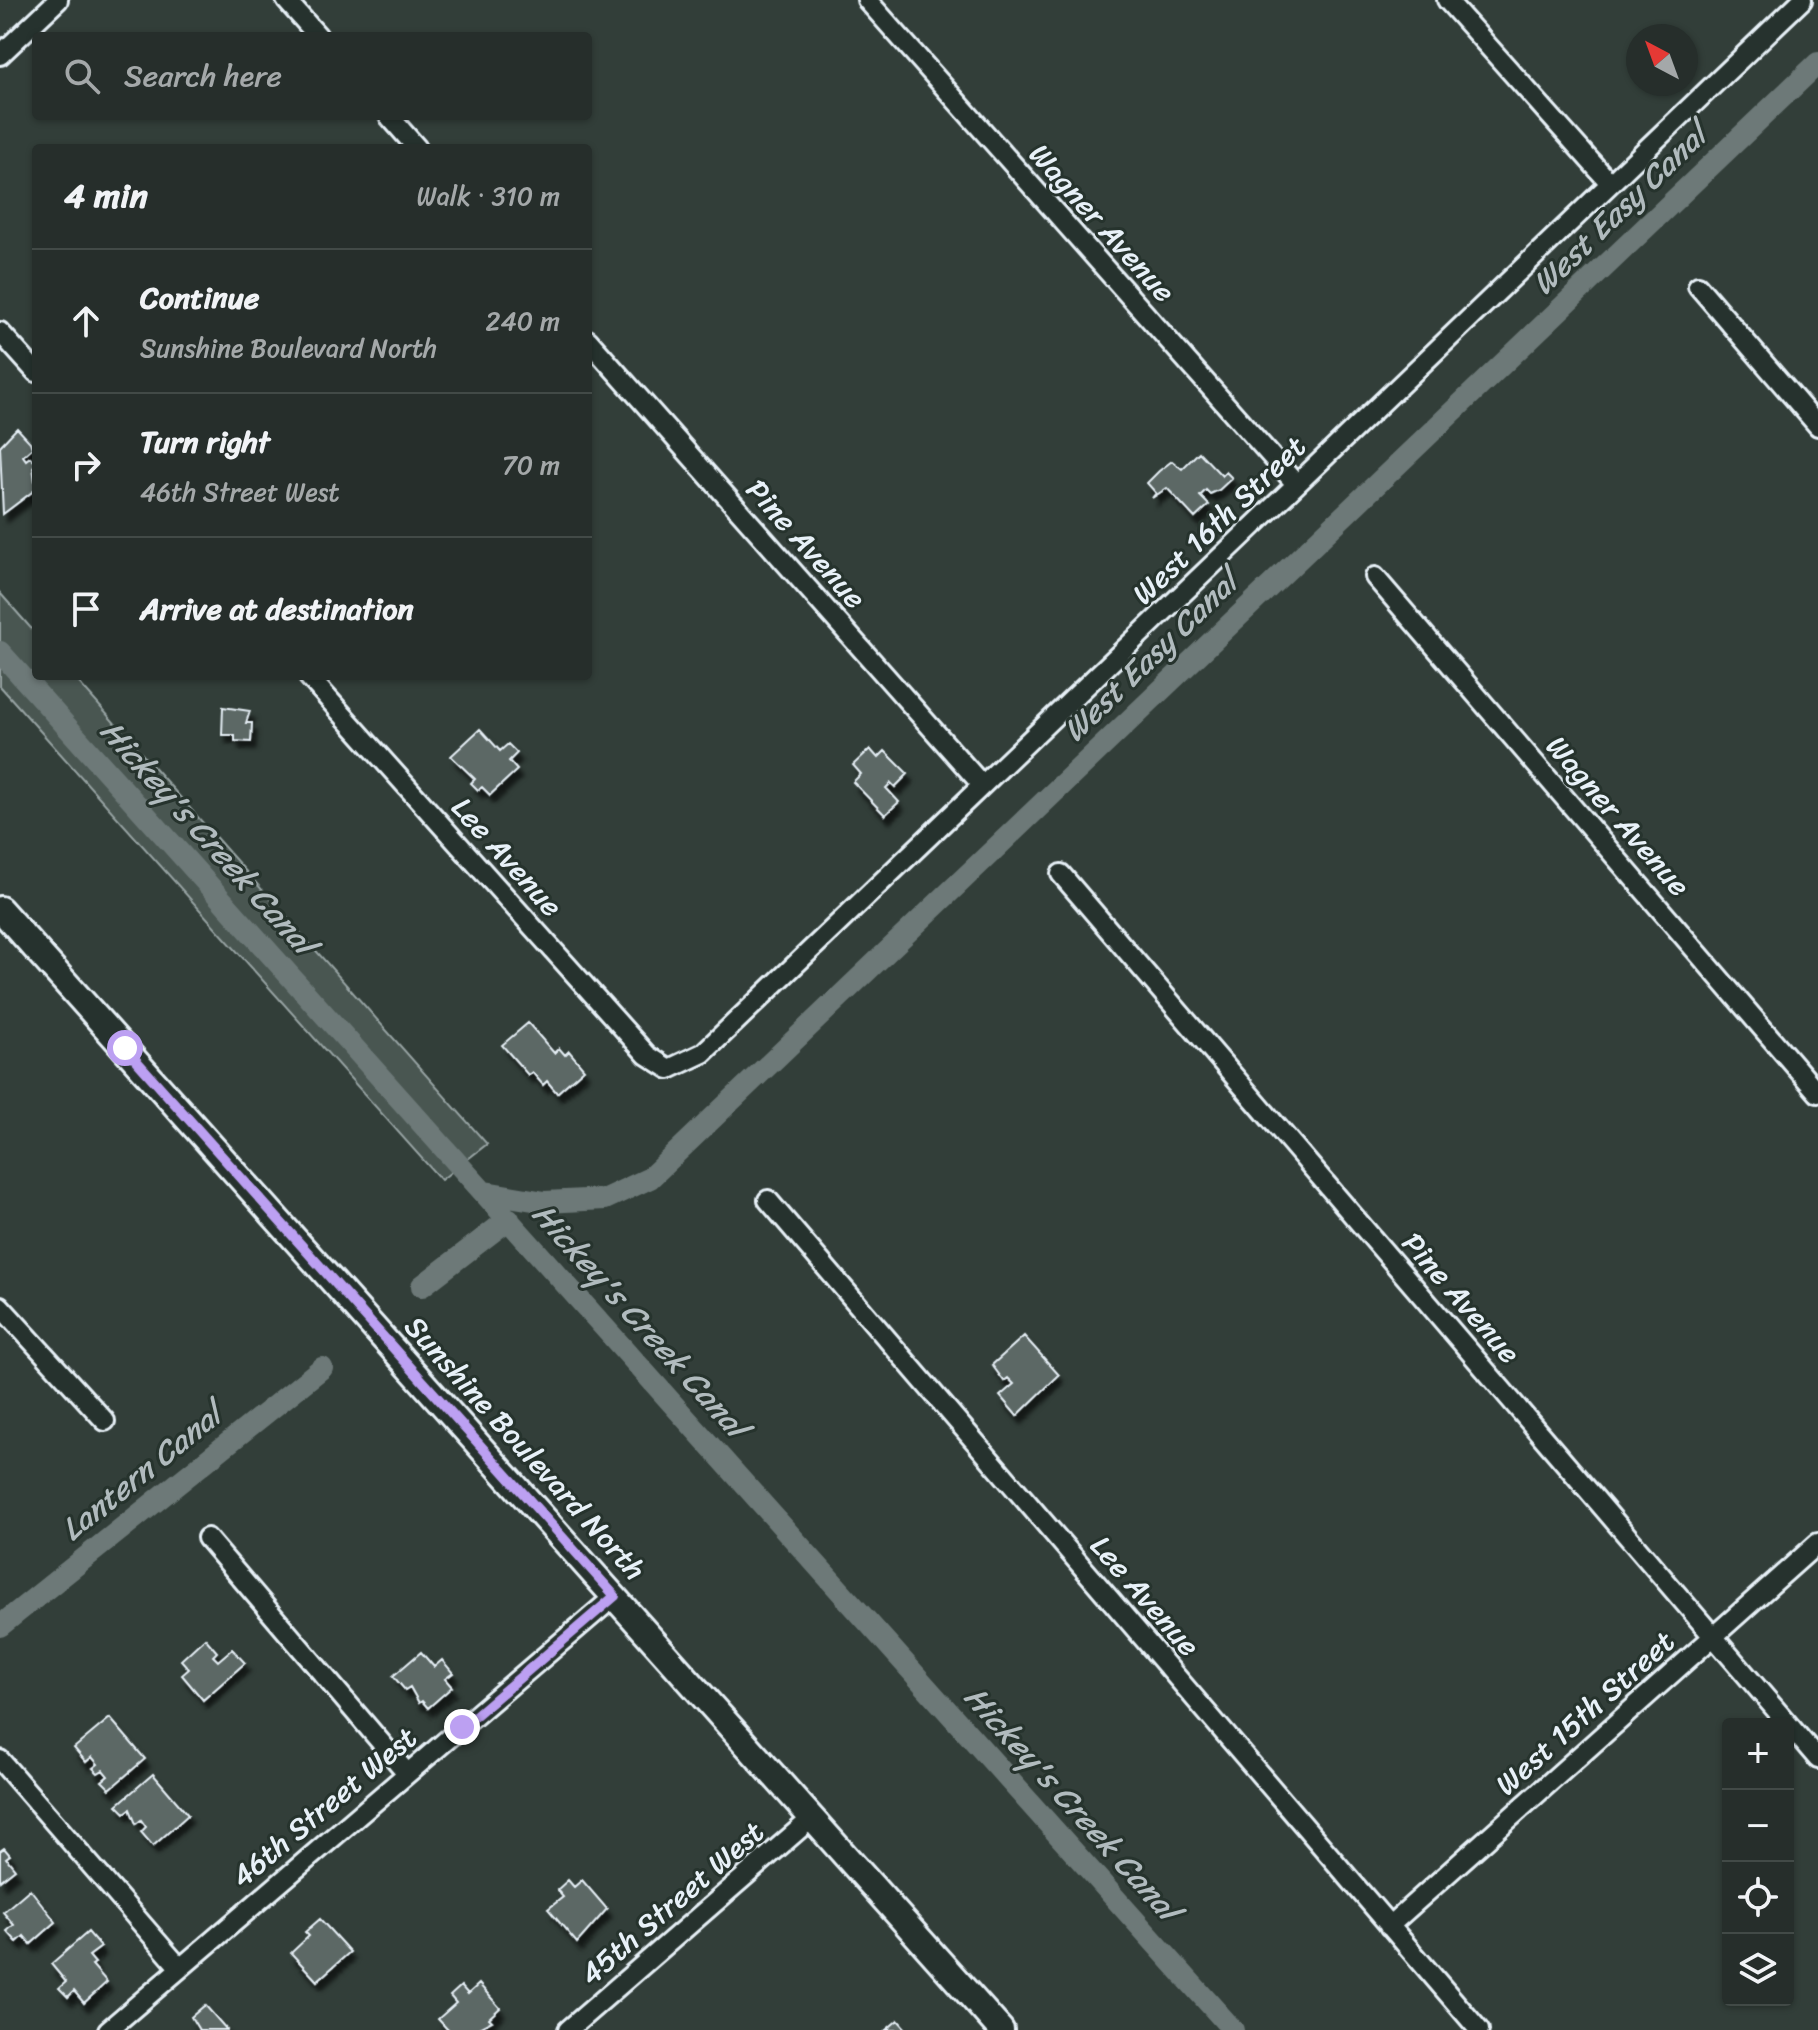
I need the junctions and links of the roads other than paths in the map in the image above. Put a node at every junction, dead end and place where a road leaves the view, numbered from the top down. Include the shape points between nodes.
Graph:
1 (58, 0) edge
2 (286, 0) edge
3 (867, 0) edge
4 (1447, 0) edge
5 (1802, 0) edge
6 (314, 32) edge
7 (0, 55) edge
8 (392, 120) edge
9 (414, 144) edge
10 (1610, 183) junction
11 (1698, 286) dead end
12 (0, 332) edge
13 (592, 345) edge
14 (32, 368) edge
15 (1818, 426) edge
16 (1296, 484) junction
17 (1375, 577) dead end
18 (312, 680) edge
19 (982, 785) junction
20 (1061, 874) dead end
21 (0, 909) edge
22 (669, 1069) joint
23 (1818, 1093) edge
24 (768, 1200) dead end
25 (0, 1306) edge
26 (105, 1421) dead end
27 (207, 1538) dead end
28 (1818, 1543) edge
29 (615, 1596) junction
30 (1713, 1636) junction
31 (1818, 1759) edge
32 (0, 1760) edge
33 (407, 1773) junction
34 (812, 1818) junction
35 (1389, 1926) junction
36 (180, 1968) junction
37 (111, 2029) edge
38 (568, 2030) edge
39 (1001, 2030) edge
40 (1479, 2030) edge

1 - 7 street
2 - 6 street
3 - 16 street, Wagner Avenue
4 - 10 street
5 - 10 street, West 16th Street
8 - 9 street
10 - 16 street, West 16th Street
11 - 15 street
12 - 14 street
13 - 19 street, Pine Avenue
16 - 19 street, West 16th Street
17 - 23 street, Wagner Avenue
18 - 22 street, Lee Avenue via 647,1055
19 - 22 street, West 16th Street via 703,1053
20 - 30 street, Pine Avenue
21 - 29 street, Sunshine Boulevard North
24 - 35 street, Lee Avenue
25 - 26 street
27 - 33 street
28 - 30 street, West 15th Street
29 - 33 street, 46th Street West
29 - 34 street, Sunshine Boulevard North
30 - 31 street, Pine Avenue
30 - 35 street, West 15th Street
32 - 36 street
33 - 36 street, 46th Street West
34 - 38 street, 45th Street West
34 - 39 street, Sunshine Boulevard North
35 - 40 street, Lee Avenue
36 - 37 street, 46th Street West

